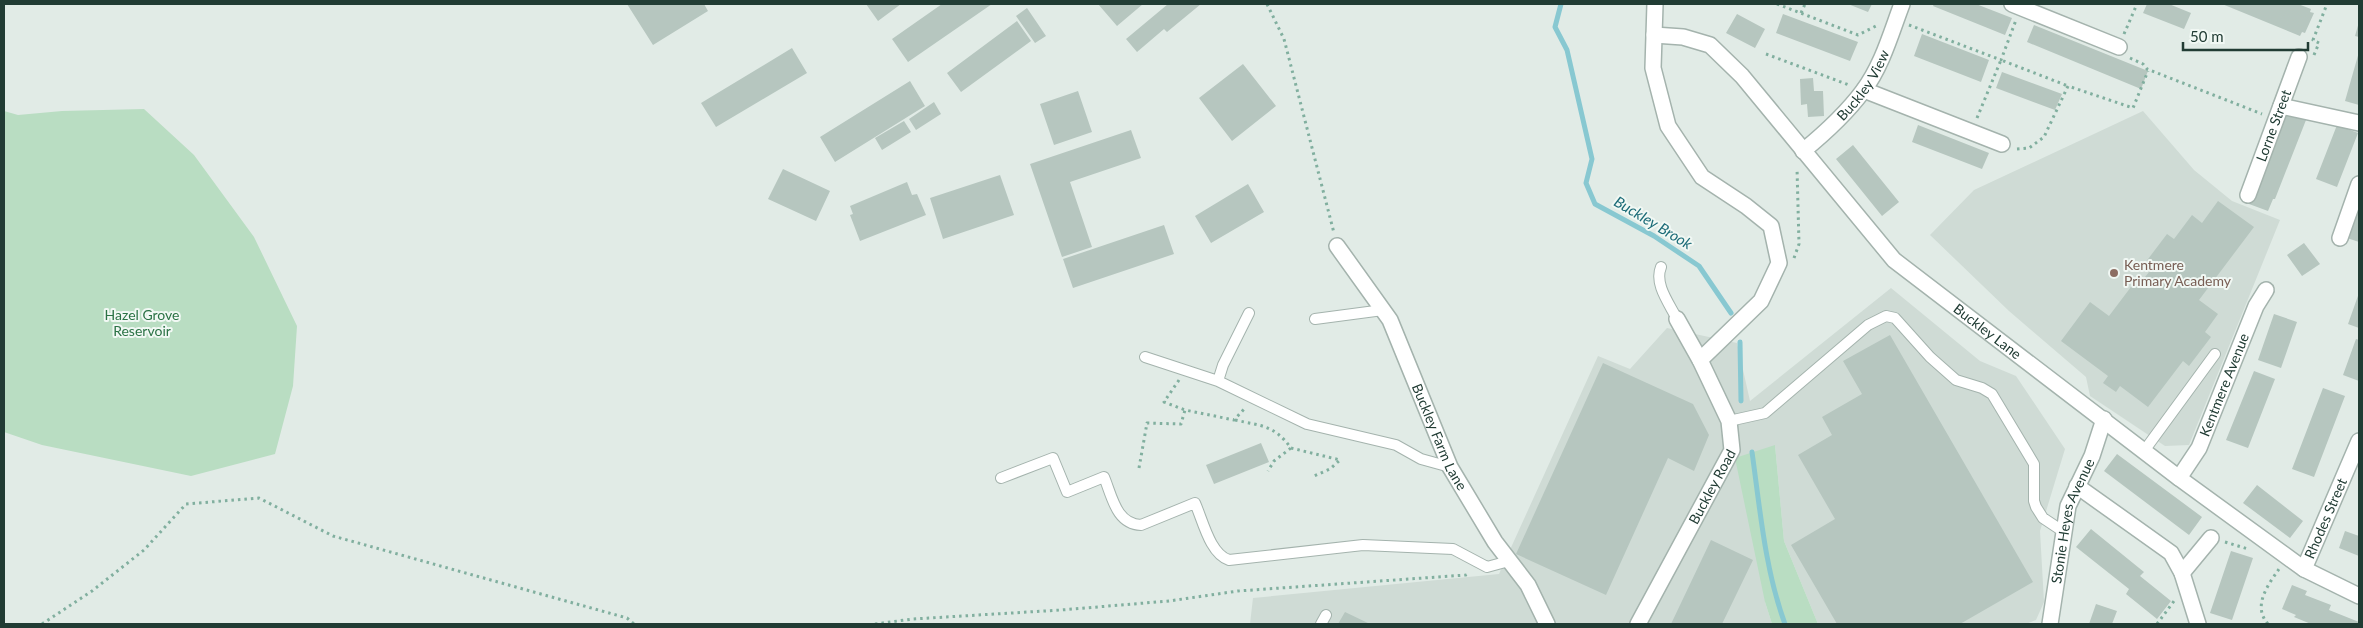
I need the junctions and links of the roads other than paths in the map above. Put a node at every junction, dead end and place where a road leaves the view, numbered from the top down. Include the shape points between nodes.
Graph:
1 (1655, 4) edge
2 (1902, 4) edge
3 (2016, 6) edge
4 (1654, 35) junction
5 (2119, 47) road end
6 (2306, 57) road end
7 (1864, 90) junction
8 (2279, 111) junction
9 (2359, 123) edge
10 (2002, 144) road end
11 (1803, 151) junction
12 (2359, 184) edge
13 (2248, 196) dead end
14 (2340, 238) dead end
15 (1337, 246) road end
16 (1661, 267) dead end
17 (2266, 290) dead end
18 (1383, 310) junction
19 (1249, 314) dead end
20 (1315, 319) dead end
21 (1677, 319) joint
22 (2214, 354) dead end
23 (1145, 358) dead end
24 (1700, 360) junction
25 (1218, 381) junction
26 (2104, 419) junction
27 (1729, 421) junction
28 (2359, 441) edge
29 (2144, 451) junction
30 (1450, 467) junction
31 (1000, 478) dead end
32 (2179, 478) junction
33 (2077, 486) junction
34 (2064, 532) junction
35 (2211, 538) road end
36 (1509, 561) junction
37 (2304, 569) junction
38 (2182, 574) junction
39 (2359, 596) edge
40 (1547, 624) edge
41 (1638, 624) edge
42 (2050, 624) edge
43 (2198, 624) edge

1 - 4 street
2 - 7 street, Buckley View via 1887,45
3 - 5 street
4 - 11 street, Buckley Lane via 1683,37 1710,45 1742,76
4 - 24 street via 1653,68 1668,126 1702,177 1771,226 1779,263 1761,301
6 - 8 street, Lorne Street
7 - 10 street
7 - 11 street, Buckley View via 1831,128
8 - 9 street
8 - 13 street, Lorne Street
11 - 26 street, Buckley Lane via 1894,260
12 - 14 street
15 - 18 street, Buckley Farm Lane
16 - 21 lane via 1659,283
17 - 32 street, Kentmere Avenue via 2256,306 2199,448
18 - 20 lane
18 - 30 street, Buckley Farm Lane via 1390,320
19 - 25 lane via 1223,364
21 - 24 street, Buckley Road
22 - 29 lane
23 - 25 lane
24 - 27 street, Buckley Road
25 - 30 lane via 1306,424 1396,444 1421,458
26 - 29 street, Buckley Lane
26 - 33 street, Stonie Heyes Avenue via 2092,456
27 - 34 lane via 1765,412 1868,325 1886,316 1895,318 1956,380 1992,394 2034,464 2036,507 2043,518
27 - 41 street, Buckley Road via 1732,450
28 - 37 street, Rhodes Street
29 - 32 street, Buckley Lane
30 - 36 street, Buckley Farm Lane
31 - 36 lane via 1053,458 1067,492 1104,478 1121,518 1132,525 1141,525 1195,503 1214,549 1222,558 1230,560 1363,545 1453,549 1487,567
32 - 37 street, Buckley Lane
33 - 34 street, Stonie Heyes Avenue via 2068,506
33 - 38 street via 2171,553
34 - 42 street, Stonie Heyes Avenue
35 - 38 street
36 - 40 street, Buckley Farm Lane via 1528,585
37 - 39 street, Buckley Lane
38 - 43 street

